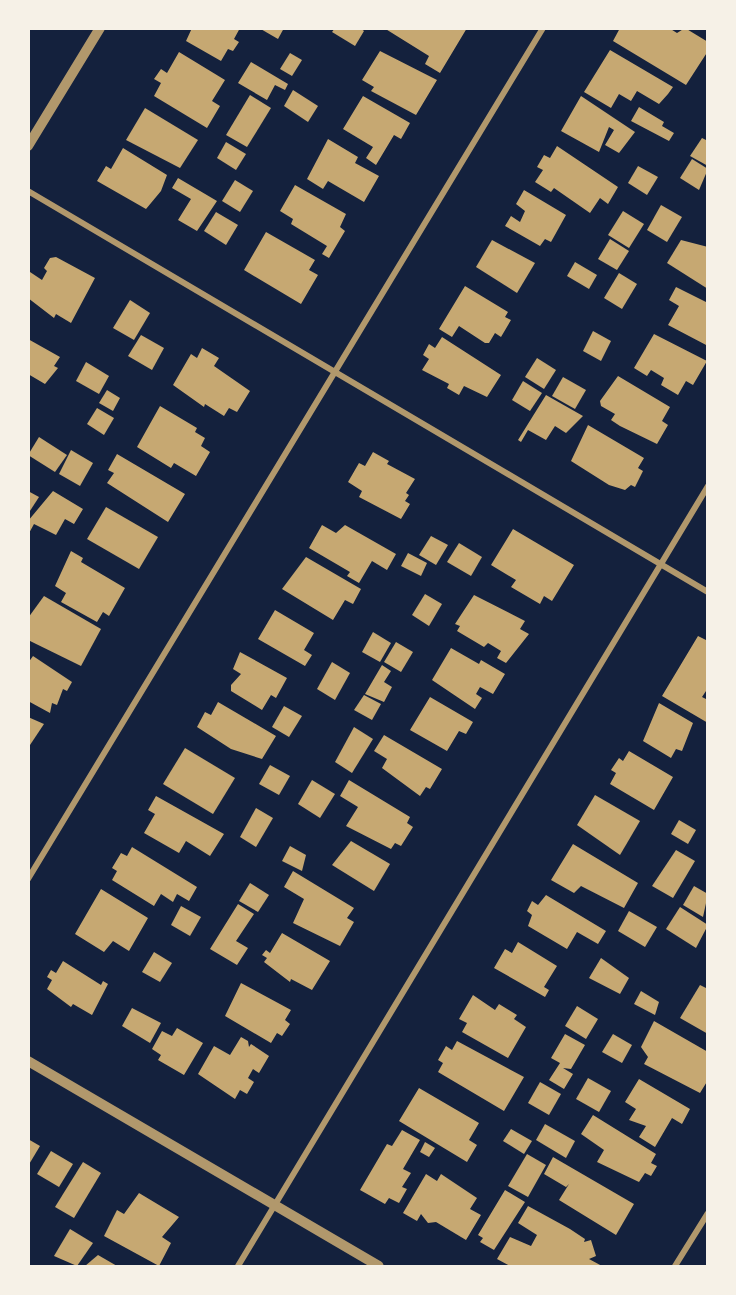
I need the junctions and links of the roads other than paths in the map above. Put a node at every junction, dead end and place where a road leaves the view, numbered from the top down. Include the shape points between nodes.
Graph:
1 (100, 28) edge
2 (543, 28) edge
3 (28, 146) edge
4 (28, 191) edge
5 (334, 372) junction
6 (708, 486) edge
7 (660, 564) junction
8 (708, 592) edge
9 (28, 879) edge
10 (28, 1061) edge
11 (274, 1206) junction
12 (708, 1213) edge
13 (238, 1266) edge
14 (379, 1266) edge
15 (675, 1266) edge

1 - 3 street
2 - 5 street
4 - 5 street
5 - 7 street
5 - 9 street
6 - 7 street
7 - 8 street
7 - 11 street
10 - 11 street
11 - 13 street
11 - 14 street
12 - 15 street

